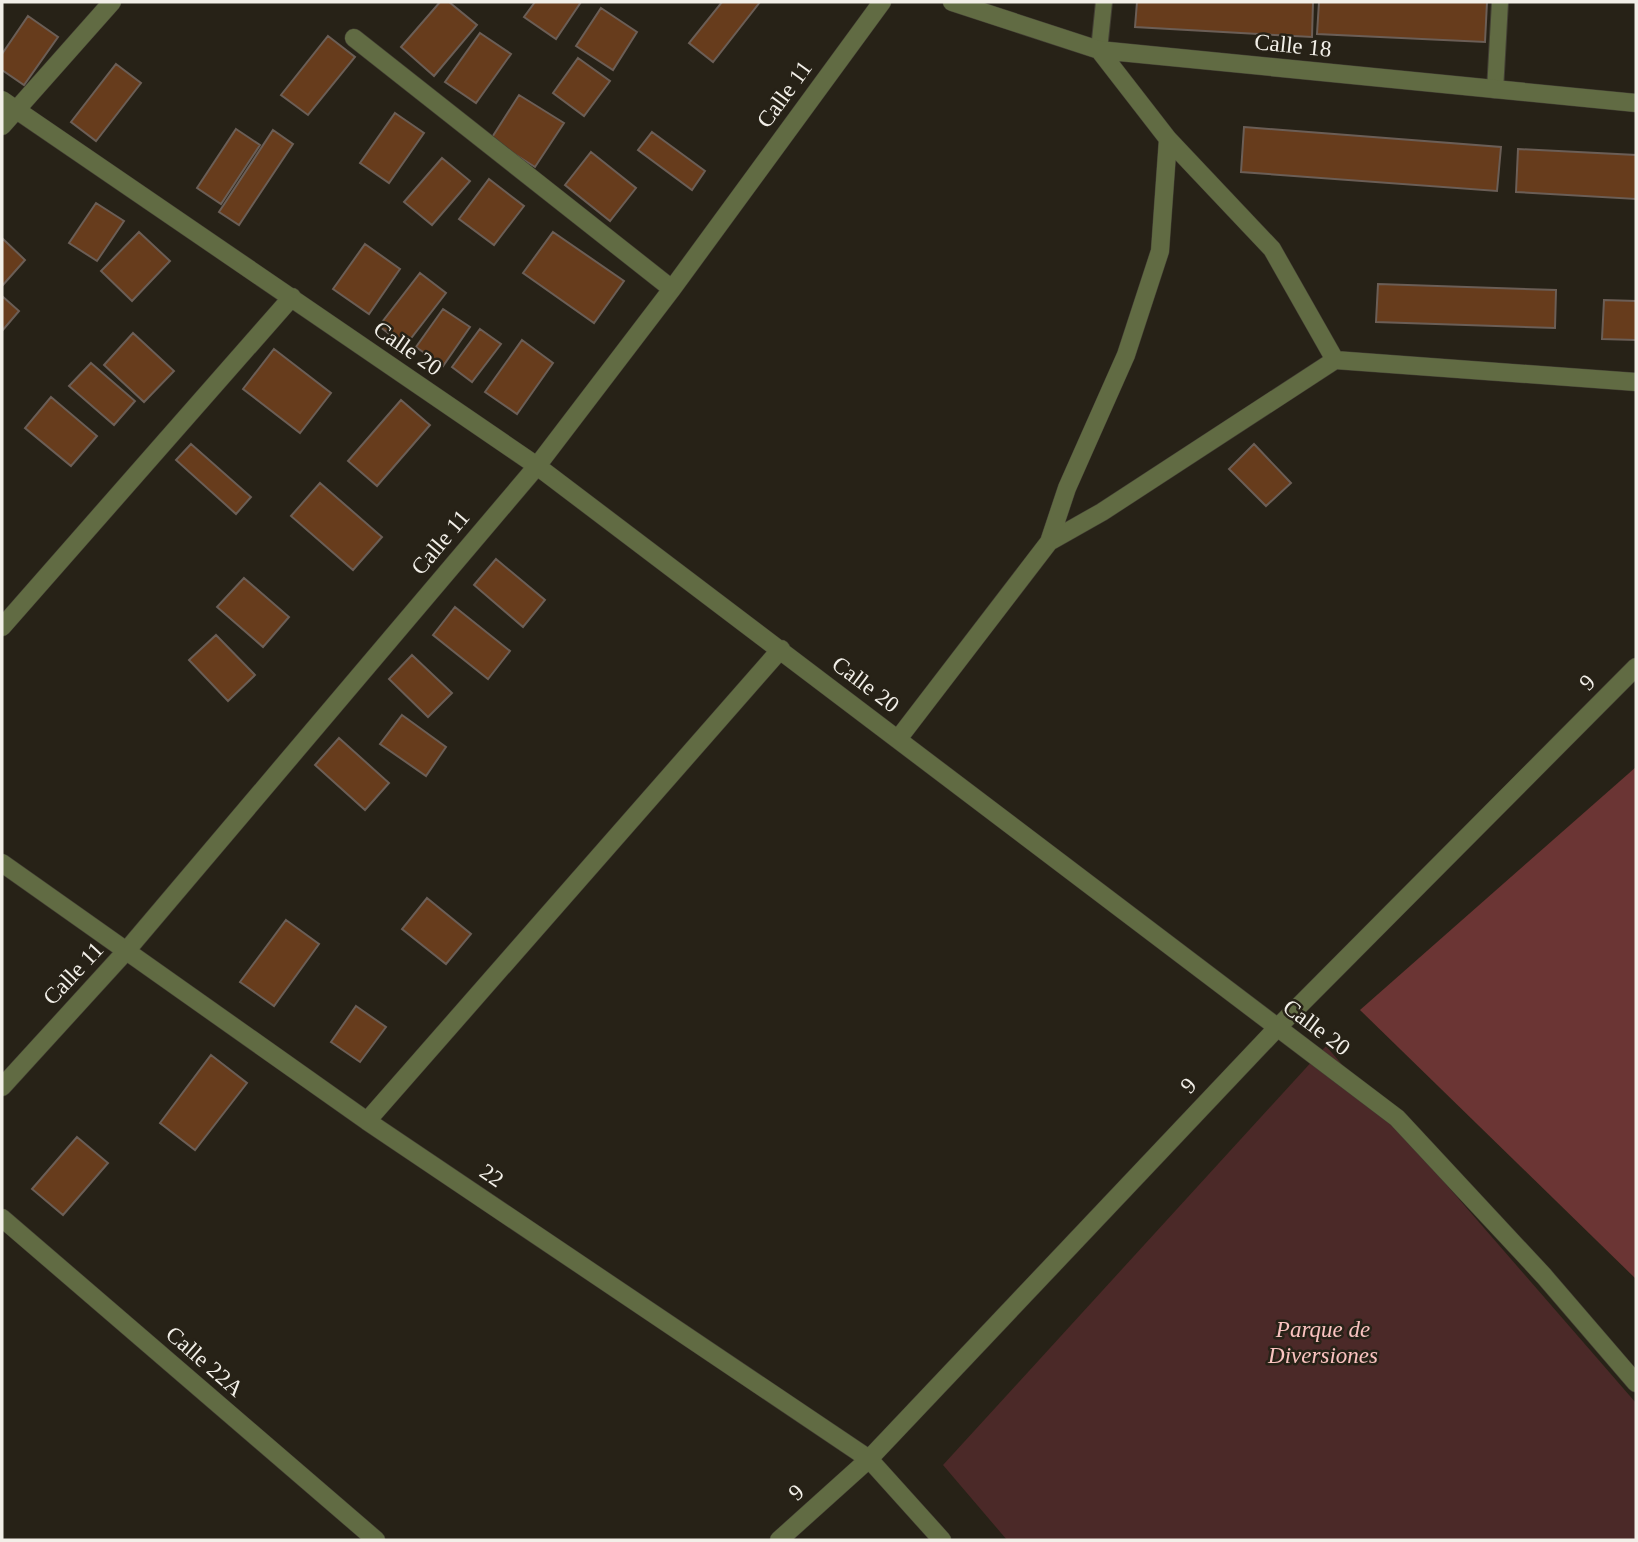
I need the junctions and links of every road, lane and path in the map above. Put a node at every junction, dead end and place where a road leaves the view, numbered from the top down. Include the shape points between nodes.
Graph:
1 (113, 2) edge
2 (882, 2) edge
3 (952, 2) edge
4 (1104, 2) edge
5 (1500, 2) edge
6 (354, 38) dead end
7 (1099, 50) junction
8 (1495, 90) junction
9 (1636, 103) edge
10 (9, 104) edge
11 (2, 126) edge
12 (1168, 139) junction
13 (672, 289) junction
14 (292, 297) junction
15 (1335, 360) junction
16 (1636, 382) edge
17 (537, 466) junction
18 (1049, 542) junction
19 (2, 627) edge
20 (781, 649) junction
21 (1636, 667) edge
22 (898, 739) junction
23 (2, 863) edge
24 (127, 950) junction
25 (1277, 1028) junction
26 (2, 1087) edge
27 (368, 1121) junction
28 (2, 1218) edge
29 (1636, 1383) edge
30 (869, 1458) junction
31 (376, 1540) edge
32 (779, 1540) edge
33 (942, 1540) edge

1 - 10 street
2 - 13 street, Calle 11
3 - 7 street, Calle 18
4 - 7 lane
5 - 8 lane
6 - 13 street
7 - 8 street, Calle 18
7 - 12 street
8 - 9 street, Calle 18
10 - 11 street
10 - 14 street, Calle 20
12 - 15 street via 1272,249
12 - 18 street via 1160,251 1126,355 1067,488
13 - 17 street, Calle 11
14 - 17 street, Calle 20
14 - 19 street
15 - 16 street
15 - 18 street
17 - 20 street, Calle 20
17 - 24 street, Calle 11
18 - 22 street
20 - 22 street, Calle 20
20 - 27 street
21 - 25 street, 9
22 - 25 street, Calle 20
23 - 24 street, 22
24 - 26 street, Calle 11
24 - 27 street, 22
25 - 29 street, Calle 20 via 1397,1118
25 - 30 street, 9
27 - 30 street, 22
28 - 31 street, Calle 22A
30 - 32 street, 9
30 - 33 street, 22

